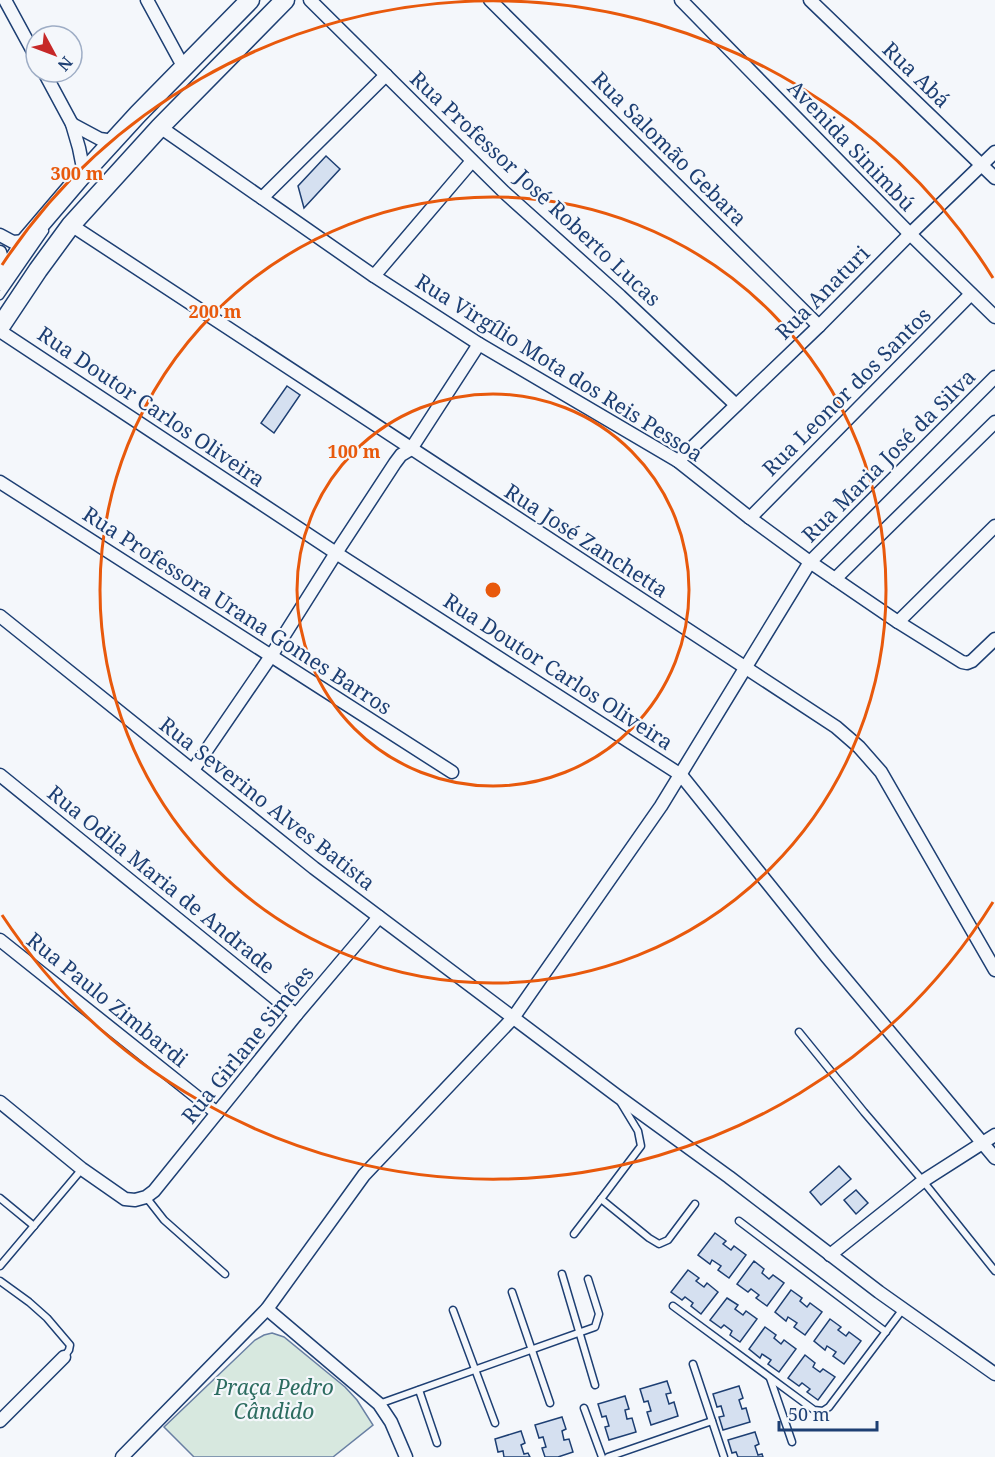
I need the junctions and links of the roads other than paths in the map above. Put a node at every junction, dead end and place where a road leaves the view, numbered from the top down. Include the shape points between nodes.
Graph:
1 (5, 0) edge
2 (147, 0) edge
3 (250, 0) edge
4 (260, 0) edge
5 (285, 0) edge
6 (310, 0) edge
7 (490, 0) edge
8 (681, 0) edge
9 (810, 0) edge
10 (236, 25) dead end
11 (24, 35) edge
12 (210, 66) dead end
13 (184, 68) junction
14 (386, 75) junction
15 (50, 84) edge
16 (150, 123) junction
17 (72, 124) junction
18 (119, 140) junction
19 (995, 153) edge
20 (472, 161) junction
21 (103, 163) dead end
22 (982, 165) junction
23 (995, 178) edge
24 (82, 181) junction
25 (262, 198) junction
26 (82, 202) dead end
27 (71, 225) junction
28 (910, 234) junction
29 (0, 235) edge
30 (26, 241) junction
31 (46, 247) dead end
32 (0, 252) edge
33 (3, 276) edge
34 (374, 276) junction
35 (971, 294) junction
36 (0, 296) edge
37 (995, 317) edge
38 (819, 326) junction
39 (0, 329) edge
40 (479, 344) junction
41 (995, 377) edge
42 (736, 405) junction
43 (995, 422) edge
44 (411, 449) junction
45 (678, 461) junction
46 (0, 482) edge
47 (750, 518) junction
48 (995, 526) edge
49 (336, 553) junction
50 (810, 562) junction
51 (835, 579) junction
52 (0, 616) edge
53 (898, 621) junction
54 (995, 639) edge
55 (271, 656) junction
56 (745, 668) junction
57 (193, 770) junction
58 (452, 772) dead end
59 (0, 775) edge
60 (681, 775) junction
61 (379, 917) junction
62 (0, 940) edge
63 (995, 970) edge
64 (296, 1015) junction
65 (513, 1018) junction
66 (799, 1032) dead end
67 (616, 1095) junction
68 (0, 1102) edge
69 (217, 1113) junction
70 (995, 1135) edge
71 (982, 1142) junction
72 (995, 1158) edge
73 (82, 1169) junction
74 (923, 1181) junction
75 (146, 1197) junction
76 (0, 1198) edge
77 (601, 1198) junction
78 (695, 1204) dead end
79 (739, 1221) dead end
80 (34, 1226) junction
81 (574, 1234) dead end
82 (830, 1255) junction
83 (0, 1266) edge
84 (995, 1271) edge
85 (225, 1274) dead end
86 (562, 1274) dead end
87 (588, 1279) dead end
88 (0, 1281) edge
89 (512, 1292) dead end
90 (673, 1306) dead end
91 (267, 1309) junction
92 (903, 1309) junction
93 (453, 1310) dead end
94 (886, 1332) junction
95 (579, 1333) junction
96 (532, 1350) junction
97 (64, 1357) joint
98 (693, 1364) dead end
99 (475, 1370) junction
100 (995, 1374) edge
101 (770, 1378) junction
102 (595, 1385) dead end
103 (419, 1390) junction
104 (550, 1403) dead end
105 (379, 1404) junction
106 (584, 1408) dead end
107 (0, 1421) edge
108 (712, 1421) junction
109 (495, 1422) dead end
110 (792, 1442) dead end
111 (437, 1443) dead end
112 (122, 1457) edge
113 (406, 1457) edge
114 (602, 1457) edge
115 (608, 1457) edge
116 (724, 1457) edge

1 - 11 street
2 - 13 street
3 - 13 main road
4 - 10 lane
5 - 16 main road
6 - 14 street, Rua Professor José Roberto Lucas
7 - 38 street, Rua Salomão Gebara
8 - 28 street, Avenida Sinimbú
9 - 22 street, Rua Abá
12 - 16 lane
13 - 16 main road
14 - 20 street, Rua Professor José Roberto Lucas
14 - 25 street
15 - 17 street
16 - 18 main road
16 - 25 street, Rua Virgílio Mota dos Reis Pessoa
16 - 27 main road
17 - 18 street via 100,139
17 - 24 street
18 - 21 lane
18 - 24 main road
19 - 22 street, Rua Anaturi
20 - 34 street
20 - 42 street, Rua Professor José Roberto Lucas
22 - 23 street, Rua Abá
22 - 28 street, Rua Anaturi
24 - 30 main road
24 - 36 lane
25 - 34 street, Rua Virgílio Mota dos Reis Pessoa
26 - 31 lane
27 - 39 main road
27 - 44 street, Rua José Zanchetta
28 - 35 street, Avenida Sinimbú
28 - 38 street, Rua Anaturi
29 - 30 street via 14,242
30 - 33 main road
32 - 33 street
34 - 40 street, Rua Virgílio Mota dos Reis Pessoa
35 - 37 street, Avenida Sinimbú
35 - 47 street, Rua Leonor dos Santos
38 - 42 street, Rua Anaturi
39 - 49 street, Rua Doutor Carlos Oliveira
40 - 44 street
40 - 45 street, Rua Virgílio Mota dos Reis Pessoa
41 - 50 street, Rua Maria José da Silva
42 - 45 street, Rua Anaturi
43 - 51 street
44 - 49 street via 395,463
44 - 56 street, Rua José Zanchetta
45 - 47 street, Rua Virgílio Mota dos Reis Pessoa
46 - 55 street, Rua Professora Urana Gomes Barros
47 - 50 street, Rua Virgílio Mota dos Reis Pessoa
48 - 53 street
49 - 55 street
49 - 60 street, Rua Doutor Carlos Oliveira
50 - 51 street, Rua Virgílio Mota dos Reis Pessoa
50 - 56 street, Rua Maria José da Silva
51 - 53 street, Rua Virgílio Mota dos Reis Pessoa
52 - 57 street, Rua Severino Alves Batista
53 - 54 street, Rua Virgílio Mota dos Reis Pessoa via 962,662 972,662
55 - 57 street
55 - 58 street, Rua Professora Urana Gomes Barros
56 - 60 street, Rua Maria José da Silva
56 - 63 street, Rua José Zanchetta via 836,727 881,772
57 - 61 street, Rua Severino Alves Batista
59 - 64 street, Rua Odila Maria de Andrade
60 - 65 street, Rua Maria José da Silva
60 - 71 street, Rua Doutor Carlos Oliveira
61 - 64 street, Rua Girlane Simões
61 - 65 street, Rua Severino Alves Batista
62 - 69 street, Rua Paulo Zimbardi
64 - 69 street, Rua Girlane Simões
65 - 67 street, Rua Severino Alves Batista
65 - 91 street, Rua Maria José da Silva via 364,1175
66 - 74 lane
67 - 77 lane via 638,1131 640,1146
67 - 82 street, Rua Severino Alves Batista
68 - 73 street
69 - 75 street, Rua Girlane Simões
70 - 71 street
71 - 72 street, Rua Doutor Carlos Oliveira
71 - 74 street
73 - 75 street via 125,1199
73 - 80 lane
74 - 82 street
74 - 84 lane
75 - 85 lane via 164,1220
76 - 80 lane
77 - 78 lane via 659,1244 668,1240
77 - 81 lane
79 - 94 lane
80 - 83 lane
82 - 92 street, Rua Severino Alves Batista
86 - 95 lane
87 - 95 lane via 599,1314 596,1327
88 - 97 lane via 47,1318 70,1345
89 - 96 lane
90 - 101 lane
91 - 105 street
91 - 112 street, Rua Maria José da Silva
92 - 94 lane
92 - 100 street, Rua Severino Alves Batista
93 - 99 lane
94 - 101 lane via 823,1411 814,1410
95 - 96 lane
95 - 102 lane
96 - 99 lane
96 - 104 lane
97 - 107 street
98 - 108 lane
99 - 103 lane
99 - 109 lane
101 - 110 lane
103 - 105 lane
103 - 111 lane
105 - 113 street
106 - 114 lane
108 - 115 lane
108 - 116 lane

